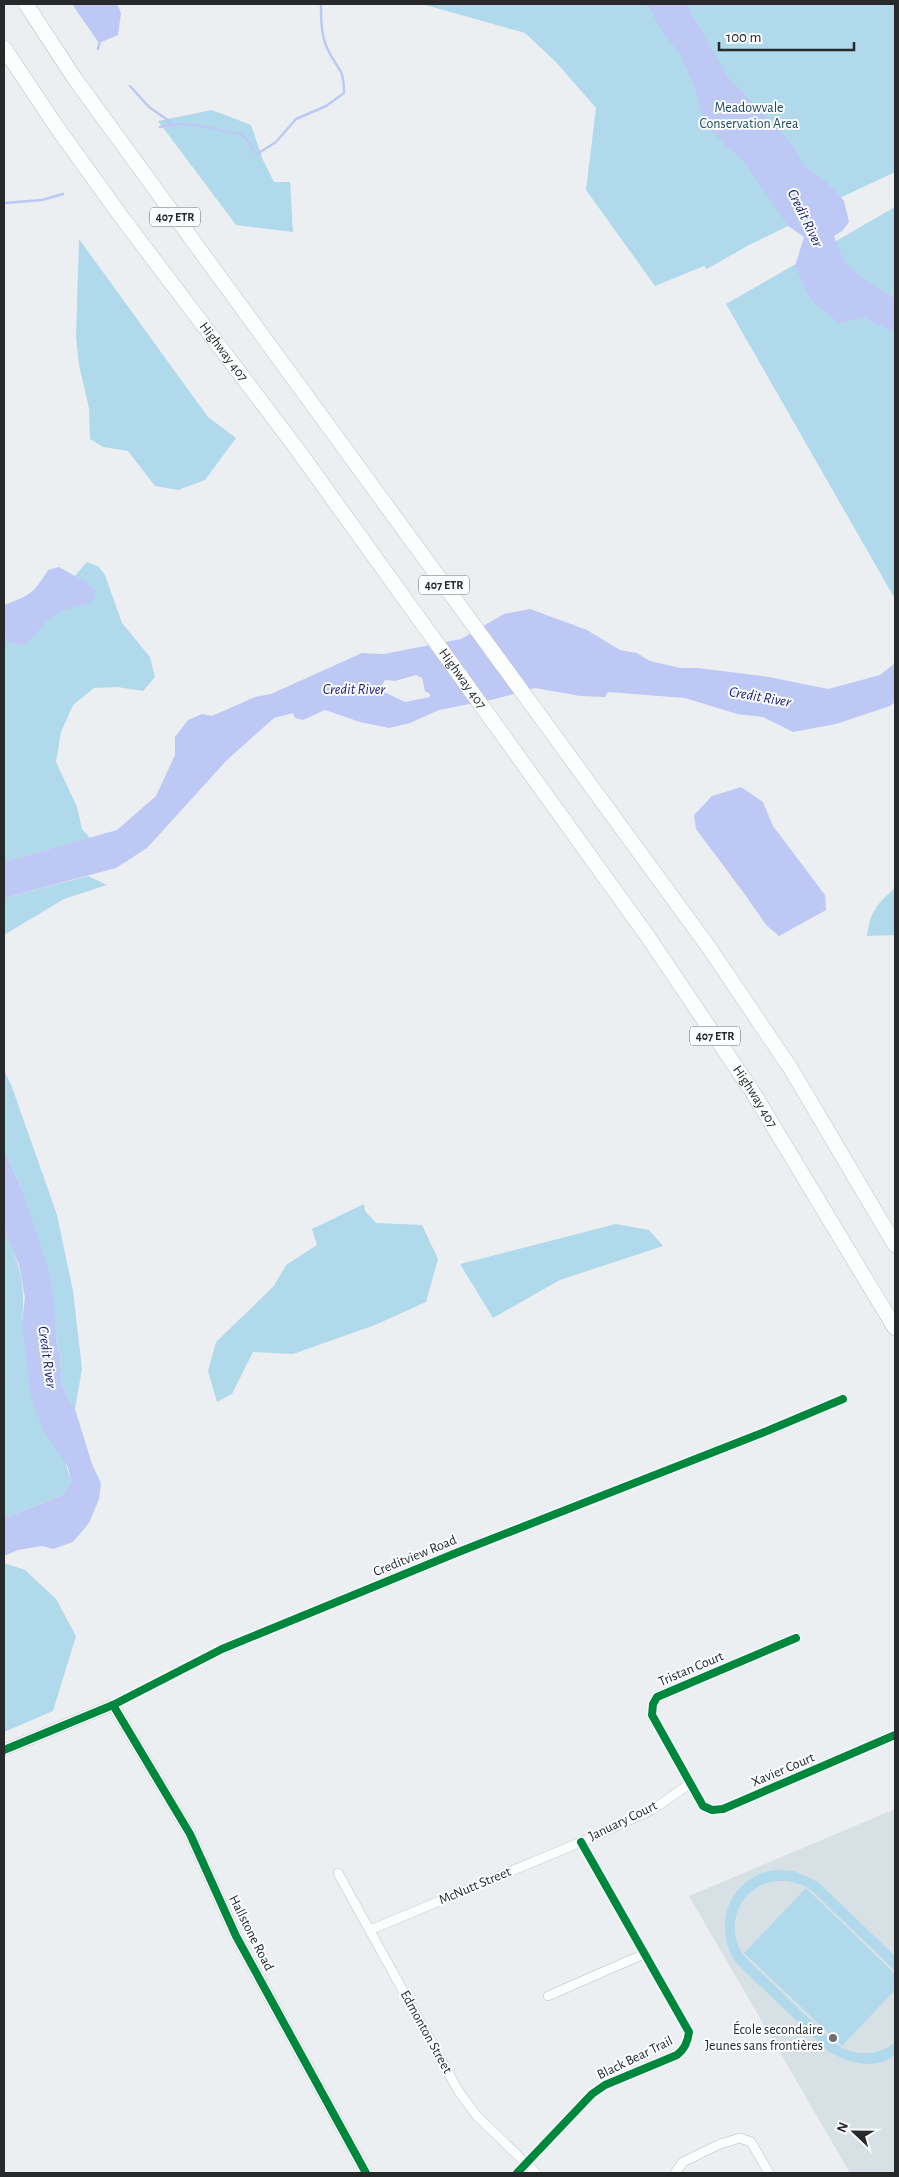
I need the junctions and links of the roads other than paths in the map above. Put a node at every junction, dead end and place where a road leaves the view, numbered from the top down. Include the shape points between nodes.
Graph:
1 (26, 4) edge
2 (4, 48) edge
3 (895, 1245) edge
4 (895, 1328) edge
5 (842, 1399) dead end
6 (796, 1638) dead end
7 (113, 1705) junction
8 (895, 1735) edge
9 (4, 1750) edge
10 (690, 1783) junction
11 (581, 1842) junction
12 (338, 1873) dead end
13 (370, 1930) junction
14 (644, 1954) junction
15 (548, 1996) dead end
16 (526, 2164) junction
17 (366, 2173) edge
18 (517, 2173) edge
19 (536, 2173) edge
20 (675, 2173) edge
21 (769, 2173) edge

1 - 3 highway, 407 ETR via 75,78 710,949 792,1069
2 - 4 highway, Highway 407 / 407 ETR via 114,207 297,449 648,937 752,1091
5 - 7 street, Creditview Road via 222,1649
6 - 10 street, Tristan Court via 658,1697 653,1704 652,1715
7 - 9 street, Creditview Road
7 - 17 street, Hallstone Road via 190,1834 236,1936
8 - 10 street, Xavier Court via 723,1809 712,1810 703,1806
10 - 11 street, January Court via 652,1810
11 - 13 street, McNutt Street
11 - 14 street, Black Bear Trail
12 - 13 street, Edmonton Street
13 - 16 street, Edmonton Street via 459,2092 477,2116
14 - 15 street
14 - 16 street, Black Bear Trail via 689,2032 685,2047 678,2055 605,2085 592,2094
16 - 18 street, Black Bear Trail
16 - 19 street, Edmonton Street
20 - 21 street via 683,2162 740,2138 751,2142

